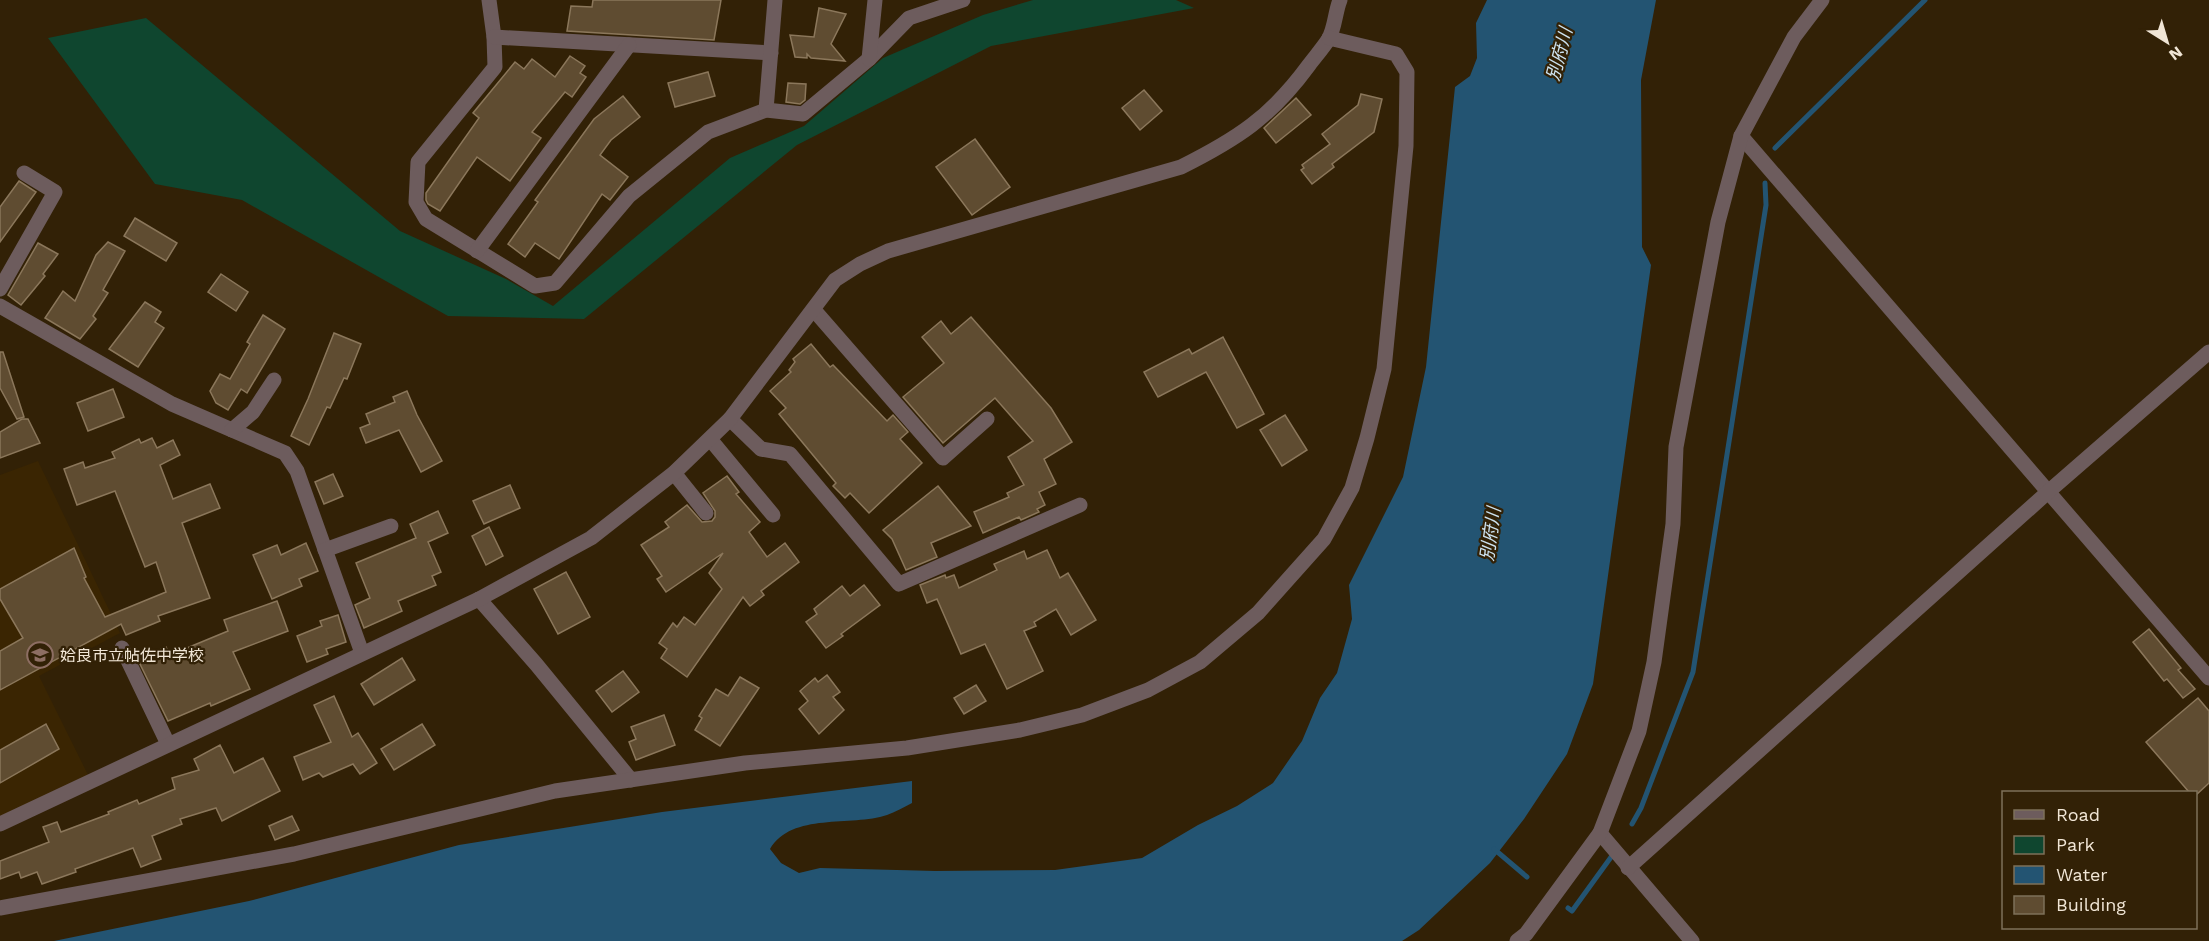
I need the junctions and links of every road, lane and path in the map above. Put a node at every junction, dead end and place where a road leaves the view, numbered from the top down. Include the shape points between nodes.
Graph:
1 (489, 0) edge
2 (775, 0) edge
3 (875, 0) edge
4 (963, 0) edge
5 (1340, 0) edge
6 (1822, 0) edge
7 (494, 37) junction
8 (1329, 38) junction
9 (629, 45) junction
10 (771, 53) junction
11 (869, 59) junction
12 (766, 110) junction
13 (1741, 136) junction
14 (24, 173) dead end
15 (477, 251) junction
16 (0, 289) edge
17 (0, 306) edge
18 (813, 310) junction
19 (2209, 352) edge
20 (274, 380) dead end
21 (730, 419) junction
22 (987, 419) dead end
23 (232, 430) junction
24 (710, 439) junction
25 (674, 473) junction
26 (2048, 492) junction
27 (1080, 505) dead end
28 (706, 513) dead end
29 (774, 515) dead end
30 (391, 526) dead end
31 (326, 550) junction
32 (479, 599) junction
33 (122, 648) dead end
34 (362, 653) junction
35 (2209, 678) edge
36 (168, 744) junction
37 (631, 780) junction
38 (0, 824) edge
39 (1600, 833) junction
40 (1628, 868) junction
41 (0, 908) edge
42 (1517, 941) edge
43 (1692, 941) edge

1 - 7 street
2 - 10 street
3 - 11 street
4 - 11 street via 909,18
5 - 8 street
6 - 13 street via 1794,37
7 - 9 street
7 - 15 street via 495,67 418,162 416,202 426,219
8 - 18 street via 1271,110 1216,149 1180,166 888,251 835,280
8 - 37 street via 1396,54 1407,72 1406,146 1384,369 1352,488 1324,539 1258,613 1200,662 1148,690 1082,715 1020,730 907,748 745,763
9 - 10 street
9 - 15 street
10 - 12 street
11 - 12 street via 803,114
12 - 15 street via 708,132 655,174 629,196 555,283 535,286
13 - 26 street
13 - 39 street via 1718,222 1676,447 1673,524 1653,662 1639,731
14 - 16 street via 56,192
17 - 23 street via 172,404
18 - 21 street
18 - 22 street via 943,458
19 - 26 street
20 - 23 street via 253,412
21 - 24 street
21 - 27 street via 761,448 790,454 899,584
23 - 31 street via 285,453 297,471
24 - 25 street
24 - 29 street
25 - 28 street
25 - 32 street via 591,538
26 - 35 street
26 - 40 street
30 - 31 street
31 - 34 street
32 - 34 street
32 - 37 street
33 - 36 street
34 - 36 street
36 - 38 street
37 - 41 street via 555,791 294,854
39 - 40 street
39 - 42 street
40 - 43 street

